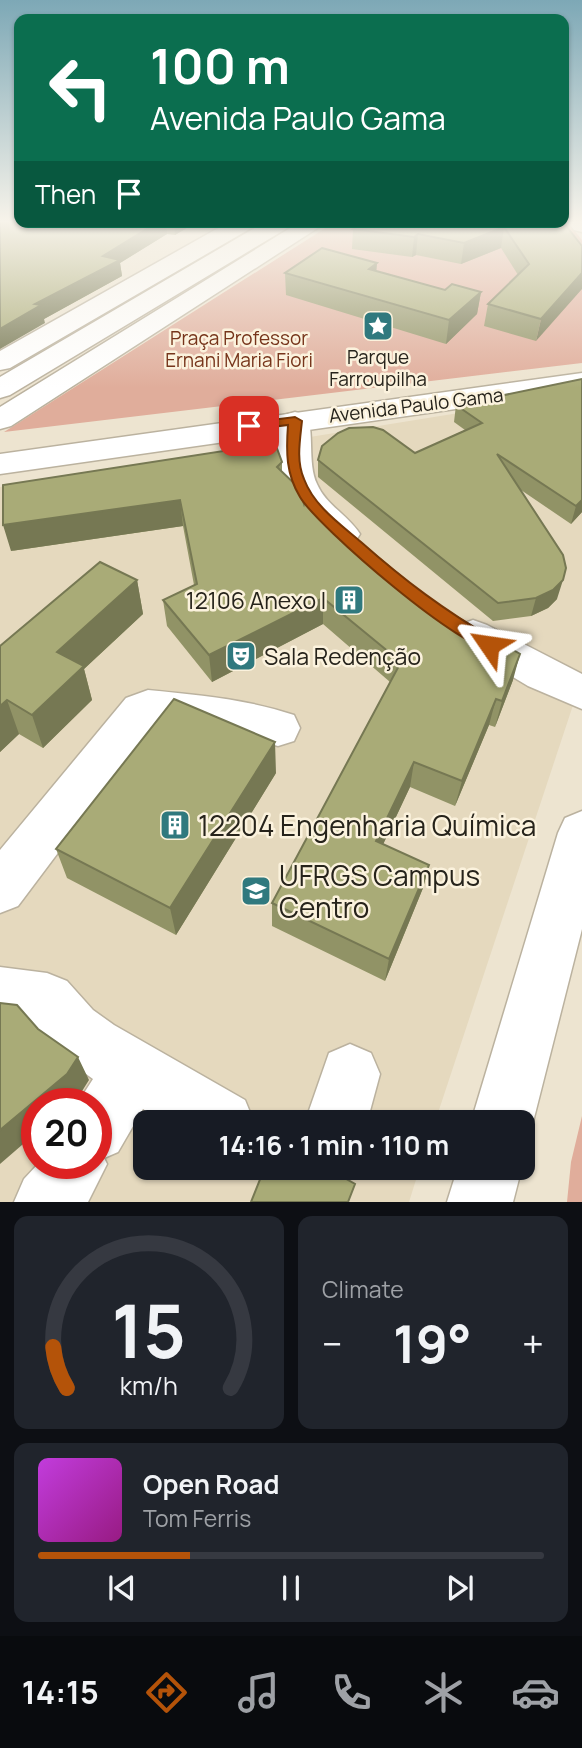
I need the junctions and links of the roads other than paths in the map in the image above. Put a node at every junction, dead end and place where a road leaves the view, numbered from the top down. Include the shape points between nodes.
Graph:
1 (150, 276) edge
2 (190, 276) edge
3 (230, 276) edge
4 (0, 362) edge
5 (582, 382) edge
6 (0, 389) edge
7 (0, 420) edge
8 (295, 421) junction
9 (16, 457) edge
10 (0, 464) edge
11 (368, 556) edge
12 (445, 618) edge
13 (582, 692) edge
14 (278, 728) dead end
15 (582, 833) edge
16 (0, 889) edge
17 (0, 995) edge
18 (134, 1068) junction
19 (112, 1104) edge
20 (203, 1110) edge
21 (505, 1110) edge
22 (66, 1179) edge
23 (486, 1180) edge
24 (47, 1202) edge
25 (480, 1202) edge

1 - 4 main road
2 - 6 main road
3 - 7 main road
5 - 8 main road, Avenida Paulo Gama
8 - 9 main road, Avenida Paulo Gama
8 - 11 main road via 292,453 296,478 307,499
9 - 10 main road, Avenida Paulo Gama
12 - 13 main road via 543,675
14 - 16 main road via 226,715 148,706 141,710
15 - 21 main road
17 - 18 main road via 47,1001 93,1046
18 - 19 main road
18 - 20 main road
22 - 24 main road
23 - 25 main road

